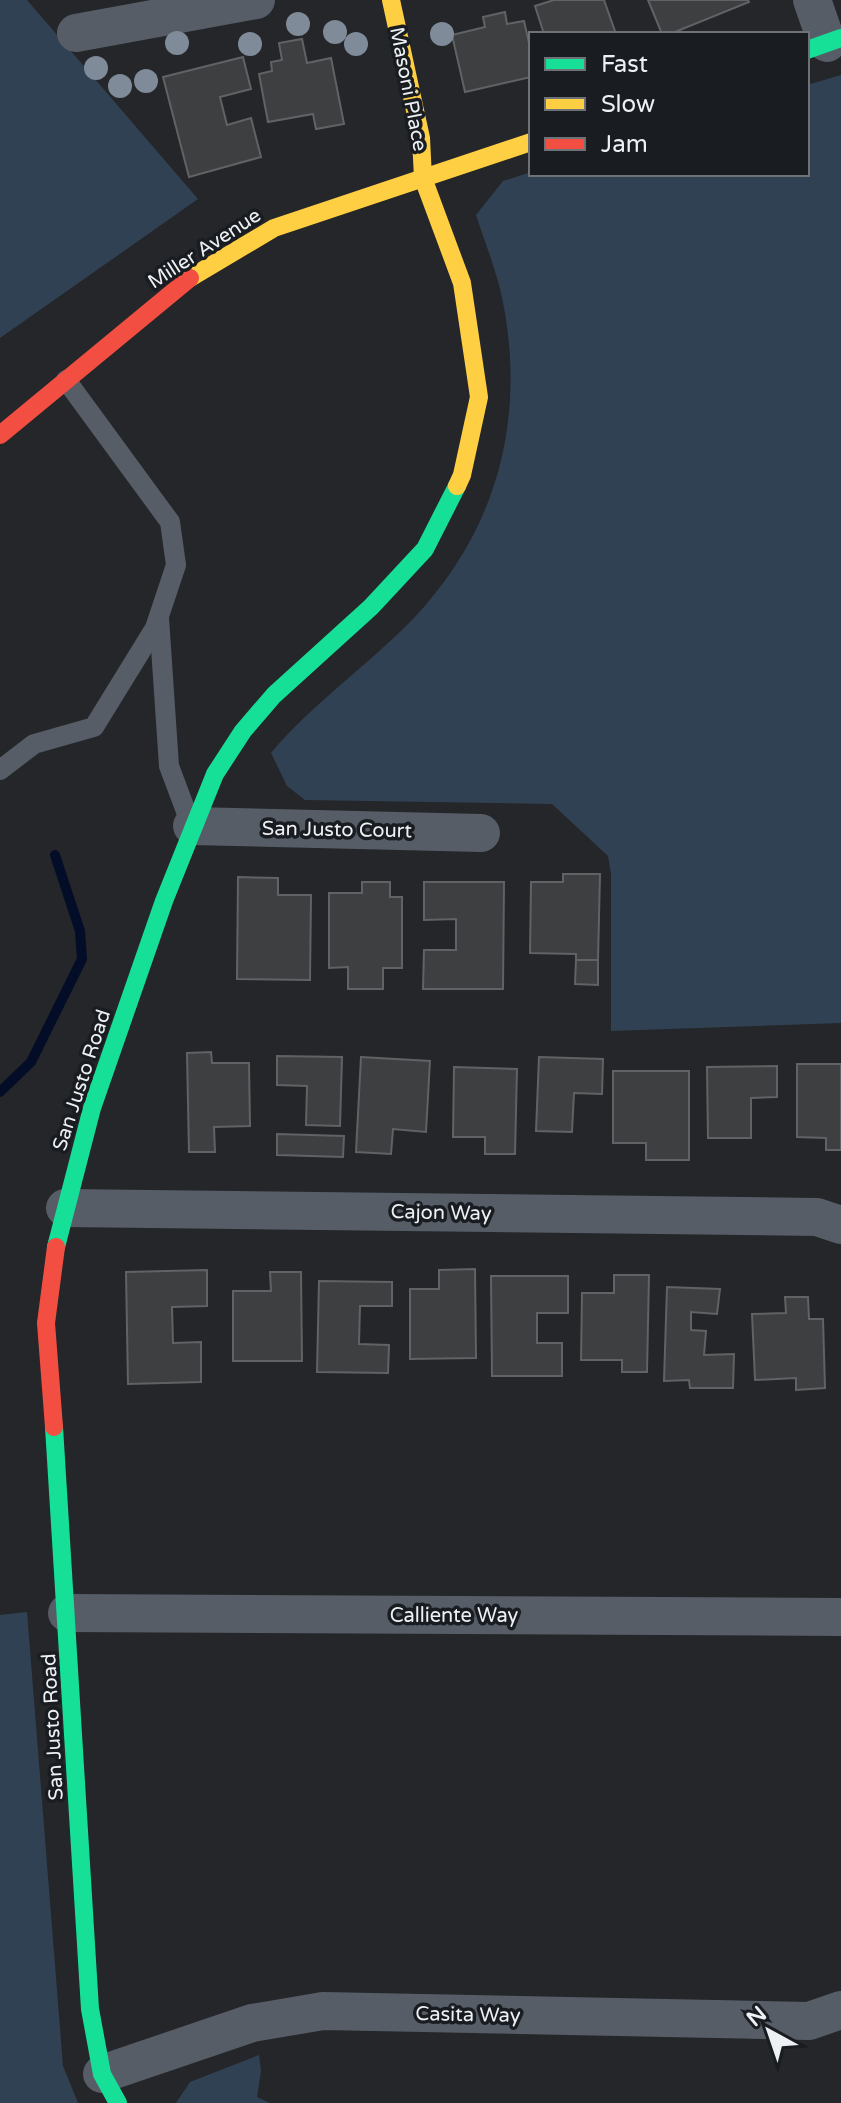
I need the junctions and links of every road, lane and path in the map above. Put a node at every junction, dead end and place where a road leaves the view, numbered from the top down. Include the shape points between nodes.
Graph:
1 (256, 0) edge
2 (391, 0) edge
3 (812, 0) edge
4 (76, 33) dead end
5 (825, 44) edge
6 (529, 143) edge
7 (423, 178) junction
8 (66, 380) junction
9 (0, 435) edge
10 (159, 615) junction
11 (0, 770) edge
12 (192, 826) junction
13 (481, 833) dead end
14 (65, 1208) junction
15 (829, 1221) edge
16 (67, 1613) junction
17 (841, 1617) edge
18 (841, 2010) edge
19 (110, 2089) edge

1 - 4 street
2 - 7 street, Masoni Place via 421,138
3 - 5 street
6 - 7 street, Miller Avenue
7 - 8 street, Miller Avenue via 274,228 181,284
7 - 12 street, San Justo Road via 462,283 479,397 462,475 425,549 243,731 215,774
8 - 9 street, Miller Avenue
8 - 10 lane via 170,522 176,565
10 - 11 lane via 94,727 34,744
10 - 12 lane via 169,766
12 - 13 street, San Justo Court
12 - 14 street, San Justo Road via 92,1108
14 - 15 street, Cajon Way
14 - 16 street, San Justo Road via 46,1323
16 - 17 street, Calliente Way
16 - 19 street, San Justo Road via 90,2009
18 - 19 street, Casita Way via 809,2021 323,2011 252,2023

